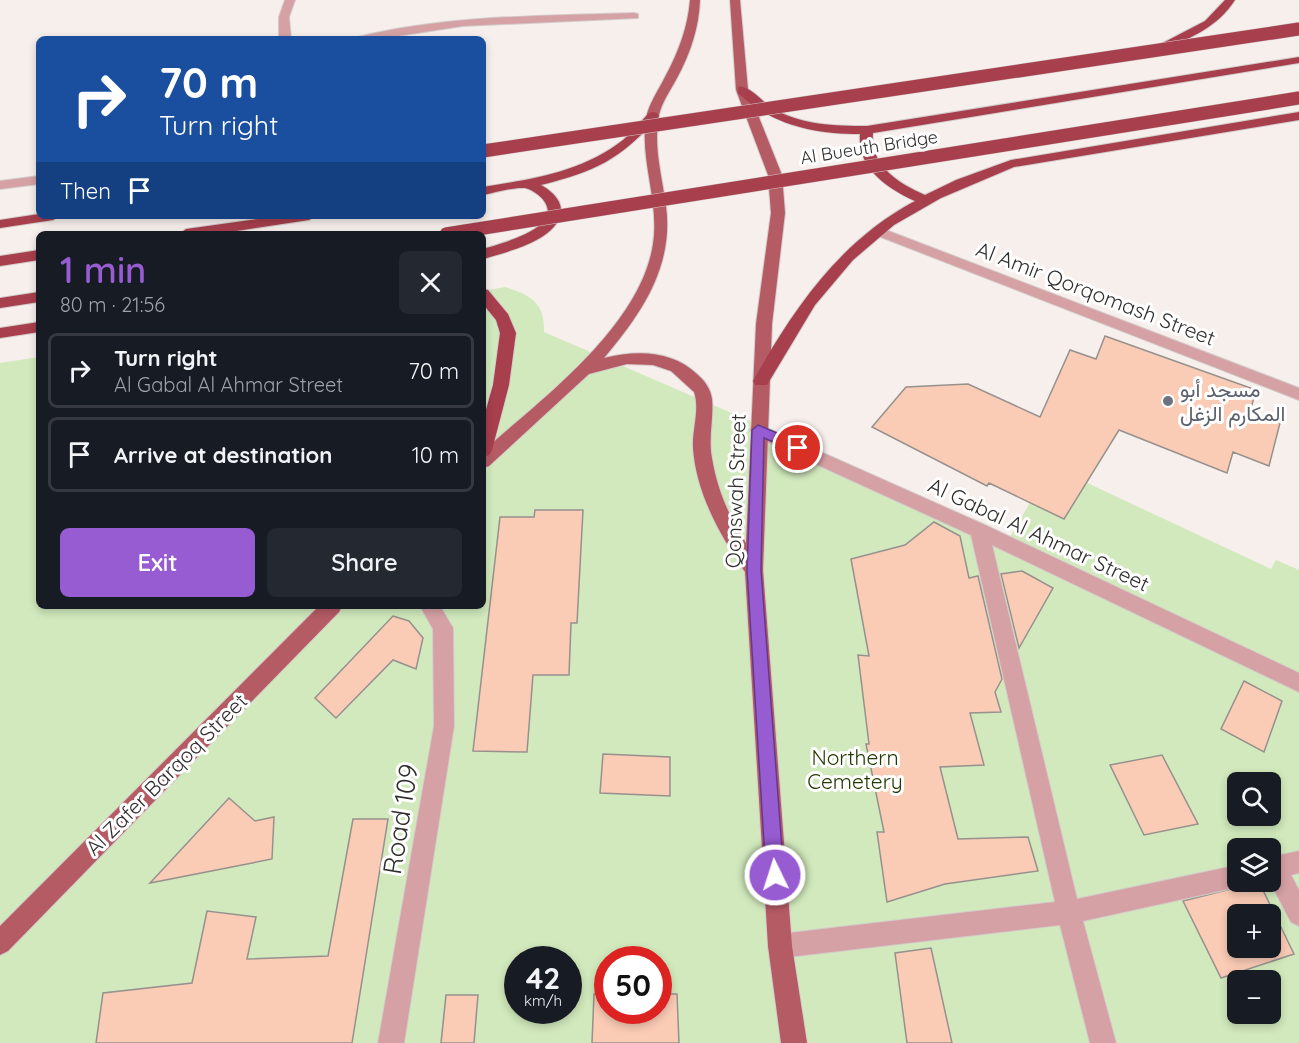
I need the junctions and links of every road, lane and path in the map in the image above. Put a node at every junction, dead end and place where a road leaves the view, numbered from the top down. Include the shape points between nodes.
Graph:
1 (290, 0) edge
2 (695, 0) edge
3 (735, 0) edge
4 (1230, 0) edge
5 (634, 16) dead end
6 (1299, 28) edge
7 (285, 36) edge
8 (377, 36) edge
9 (1159, 49) junction
10 (1299, 60) edge
11 (742, 90) junction
12 (1299, 98) edge
13 (653, 116) junction
14 (1299, 116) edge
15 (867, 130) junction
16 (486, 151) edge
17 (36, 180) edge
18 (526, 184) junction
19 (0, 186) edge
20 (486, 191) edge
21 (925, 200) junction
22 (36, 219) edge
23 (288, 219) edge
24 (0, 224) edge
25 (206, 231) edge
26 (465, 231) edge
27 (878, 231) junction
28 (486, 253) edge
29 (36, 255) edge
30 (0, 261) edge
31 (36, 297) edge
32 (486, 298) edge
33 (0, 303) edge
34 (36, 327) edge
35 (0, 333) edge
36 (583, 370) junction
37 (761, 381) junction
38 (1299, 394) edge
39 (758, 430) junction
40 (486, 439) edge
41 (486, 458) edge
42 (979, 530) junction
43 (754, 570) junction
44 (329, 609) edge
45 (432, 609) edge
46 (1299, 683) edge
47 (1299, 862) edge
48 (1281, 866) edge
49 (1227, 878) edge
50 (1281, 882) edge
51 (1069, 912) junction
52 (1299, 914) edge
53 (5, 938) edge
54 (780, 946) junction
55 (0, 958) edge
56 (391, 1043) edge
57 (794, 1043) edge
58 (1103, 1043) edge

1 - 7 street via 284,17
2 - 13 main road via 688,42 657,100
3 - 11 main road, Qonswah Street
4 - 9 highway via 1210,22
5 - 8 street via 462,23
6 - 9 highway, bridge
9 - 16 highway, bridge
10 - 15 highway
11 - 15 highway via 762,108 792,122 828,129
11 - 37 main road, Qonswah Street via 774,174 778,213
12 - 26 highway, Al Bueuth Bridge, bridge
13 - 18 highway via 630,141 597,164
13 - 36 main road via 651,166 662,220 659,249 643,293 628,319
14 - 21 highway via 1011,164
15 - 21 highway via 865,148 875,167 896,185
17 - 19 street
18 - 20 highway
18 - 28 highway via 551,200 554,208 549,225 530,238
21 - 27 highway
22 - 24 highway
23 - 25 highway
27 - 37 highway via 829,276 797,319
27 - 38 street, Al Amir Qorqomash Street
29 - 30 highway
31 - 33 highway
32 - 40 highway via 503,318 508,333 501,386
34 - 35 highway
36 - 41 main road
36 - 43 main road via 617,359 653,359 684,372 696,382 704,395 702,455 714,498 732,538
37 - 39 main road, Qonswah Street
39 - 42 street, Al Gabal Al Ahmar Street
39 - 43 main road, Qonswah Street
42 - 46 street, Al Gabal Al Ahmar Street
42 - 51 street
43 - 54 main road, Qonswah Street
44 - 53 main road, Al Zafer Barqoq Street
45 - 56 street, Road 109 via 443,628 444,726
47 - 48 street
49 - 51 street
50 - 52 street
51 - 54 street
51 - 58 street
53 - 55 main road
54 - 57 main road, Qonswah Street

